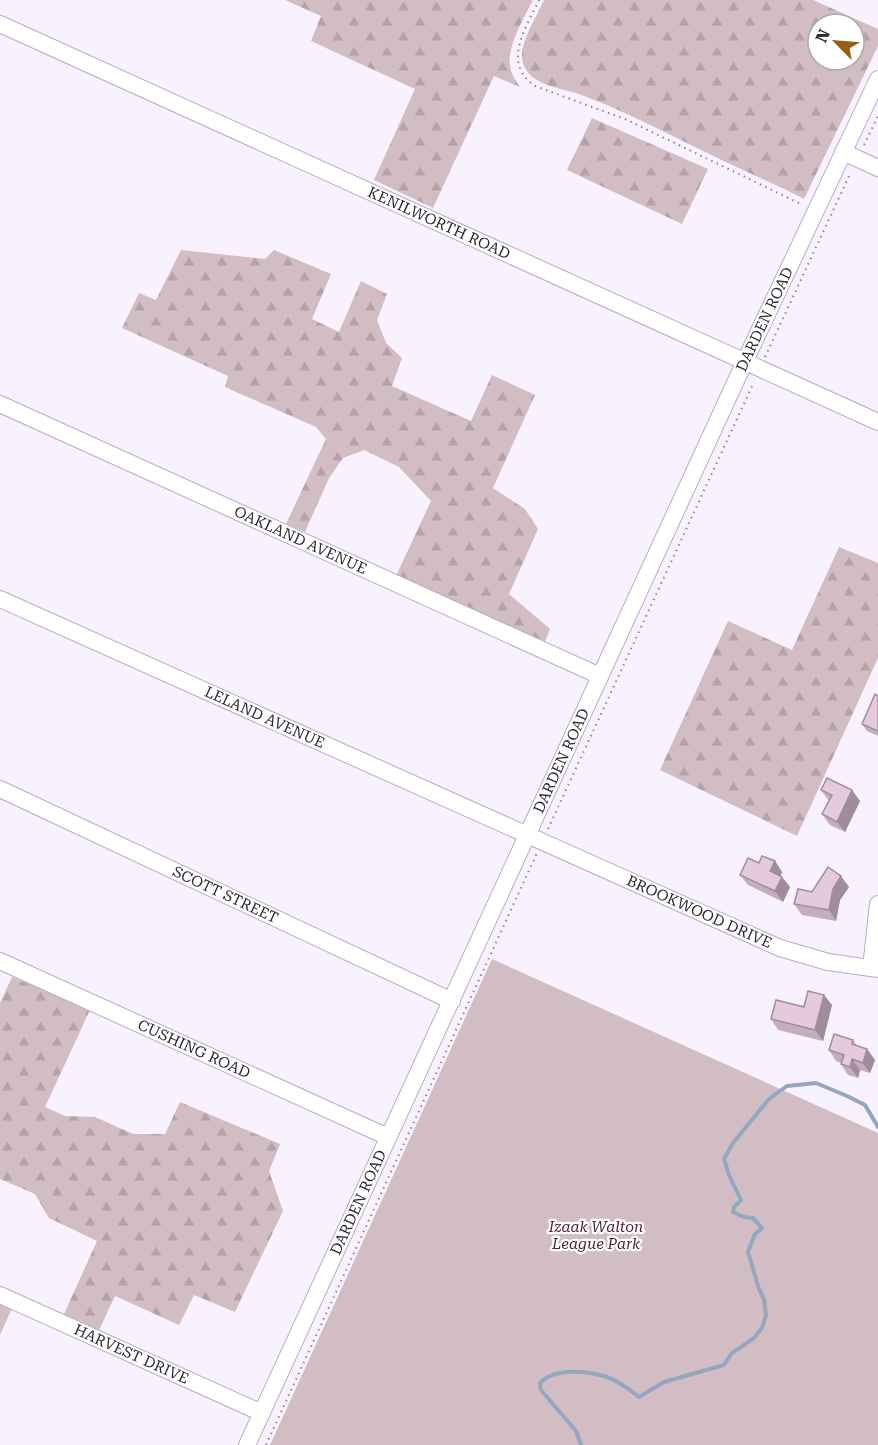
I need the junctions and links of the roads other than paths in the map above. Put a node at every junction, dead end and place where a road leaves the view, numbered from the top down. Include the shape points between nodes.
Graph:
1 (0, 24) edge
2 (878, 79) edge
3 (843, 152) junction
4 (878, 168) edge
5 (745, 362) junction
6 (0, 404) edge
7 (878, 422) edge
8 (0, 599) edge
9 (600, 676) junction
10 (0, 789) edge
11 (526, 836) junction
12 (878, 904) edge
13 (0, 961) edge
14 (874, 968) edge
15 (452, 1001) junction
16 (388, 1137) junction
17 (0, 1294) edge
18 (262, 1413) junction
19 (247, 1445) edge

1 - 5 street, KENILWORTH ROAD
2 - 3 street, DARDEN ROAD
3 - 4 street
3 - 5 street, DARDEN ROAD
5 - 7 street, KENILWORTH ROAD
5 - 9 street, DARDEN ROAD
6 - 9 street, OAKLAND AVENUE
8 - 11 street, LELAND AVENUE
9 - 11 street, DARDEN ROAD
10 - 15 street, SCOTT STREET
11 - 14 street, BROOKWOOD DRIVE via 780,948 828,962
11 - 15 street, DARDEN ROAD
12 - 14 street
13 - 16 street, CUSHING ROAD
15 - 16 street, DARDEN ROAD
16 - 18 street, DARDEN ROAD
17 - 18 street, HARVEST DRIVE
18 - 19 street, DARDEN ROAD

